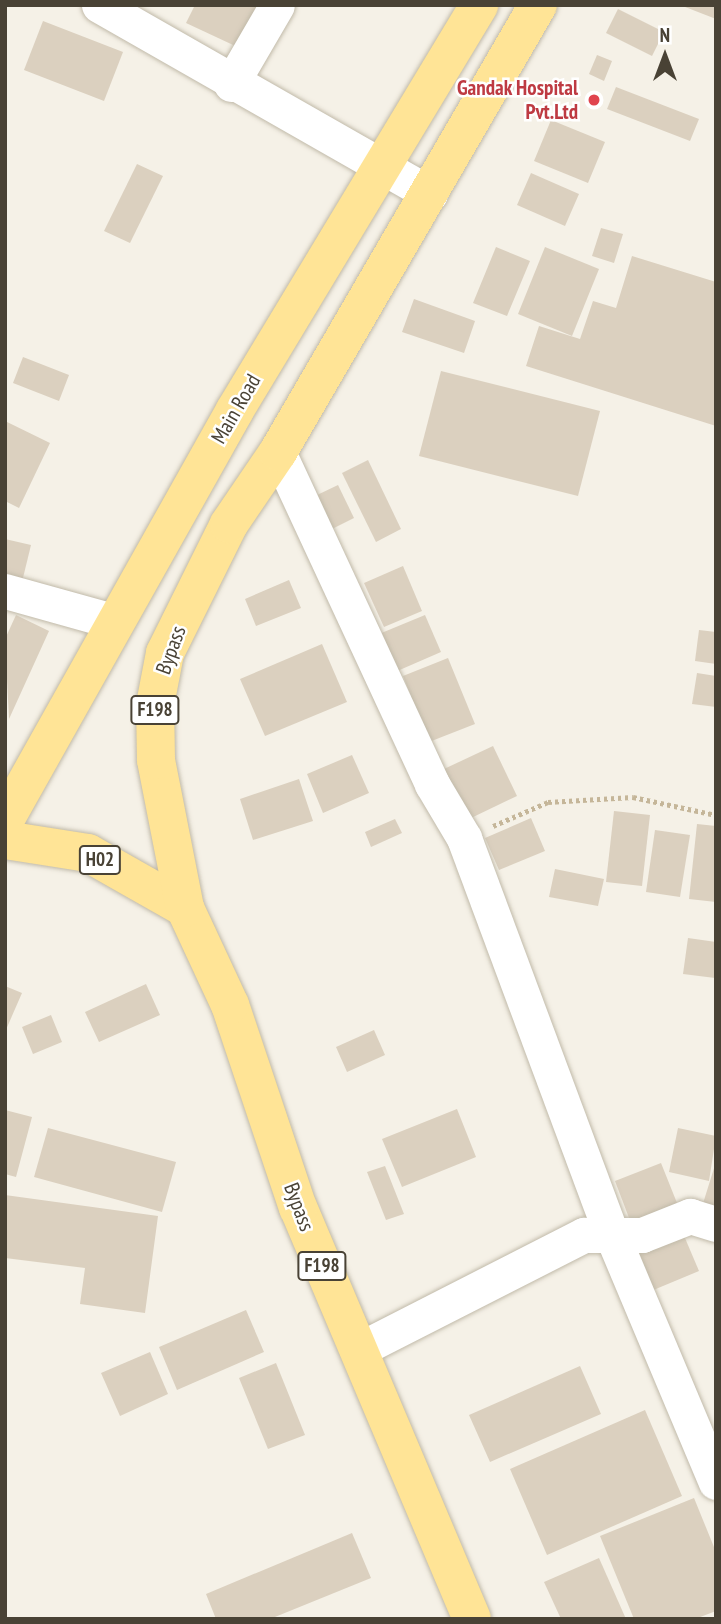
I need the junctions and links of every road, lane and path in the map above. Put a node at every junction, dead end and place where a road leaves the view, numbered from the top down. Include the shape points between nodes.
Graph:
1 (99, 5) edge
2 (277, 5) edge
3 (479, 5) edge
4 (538, 5) edge
5 (231, 84) junction
6 (380, 169) junction
7 (430, 194) junction
8 (278, 452) junction
9 (5, 591) edge
10 (116, 622) junction
11 (716, 815) edge
12 (5, 820) edge
13 (464, 838) junction
14 (5, 840) edge
15 (185, 908) junction
16 (716, 1224) edge
17 (612, 1235) junction
18 (358, 1350) junction
19 (716, 1482) edge
20 (472, 1619) edge

1 - 5 street
2 - 5 street
3 - 6 main road, Main Road
4 - 7 main road
5 - 6 street
6 - 7 street
6 - 10 main road, Main Road
7 - 8 main road
8 - 13 street via 432,784
8 - 15 main road, Bypass / F198 via 229,524 165,653 155,705 156,760
9 - 10 street
10 - 12 main road, Main Road
11 - 13 path via 633,797 548,802
13 - 17 street
14 - 15 main road, H02 via 88,853
15 - 18 main road, Bypass / F198 via 230,1005 298,1208
16 - 17 street via 690,1216 642,1235
17 - 18 street via 584,1235
17 - 19 street
18 - 20 main road, Bypass / F198

